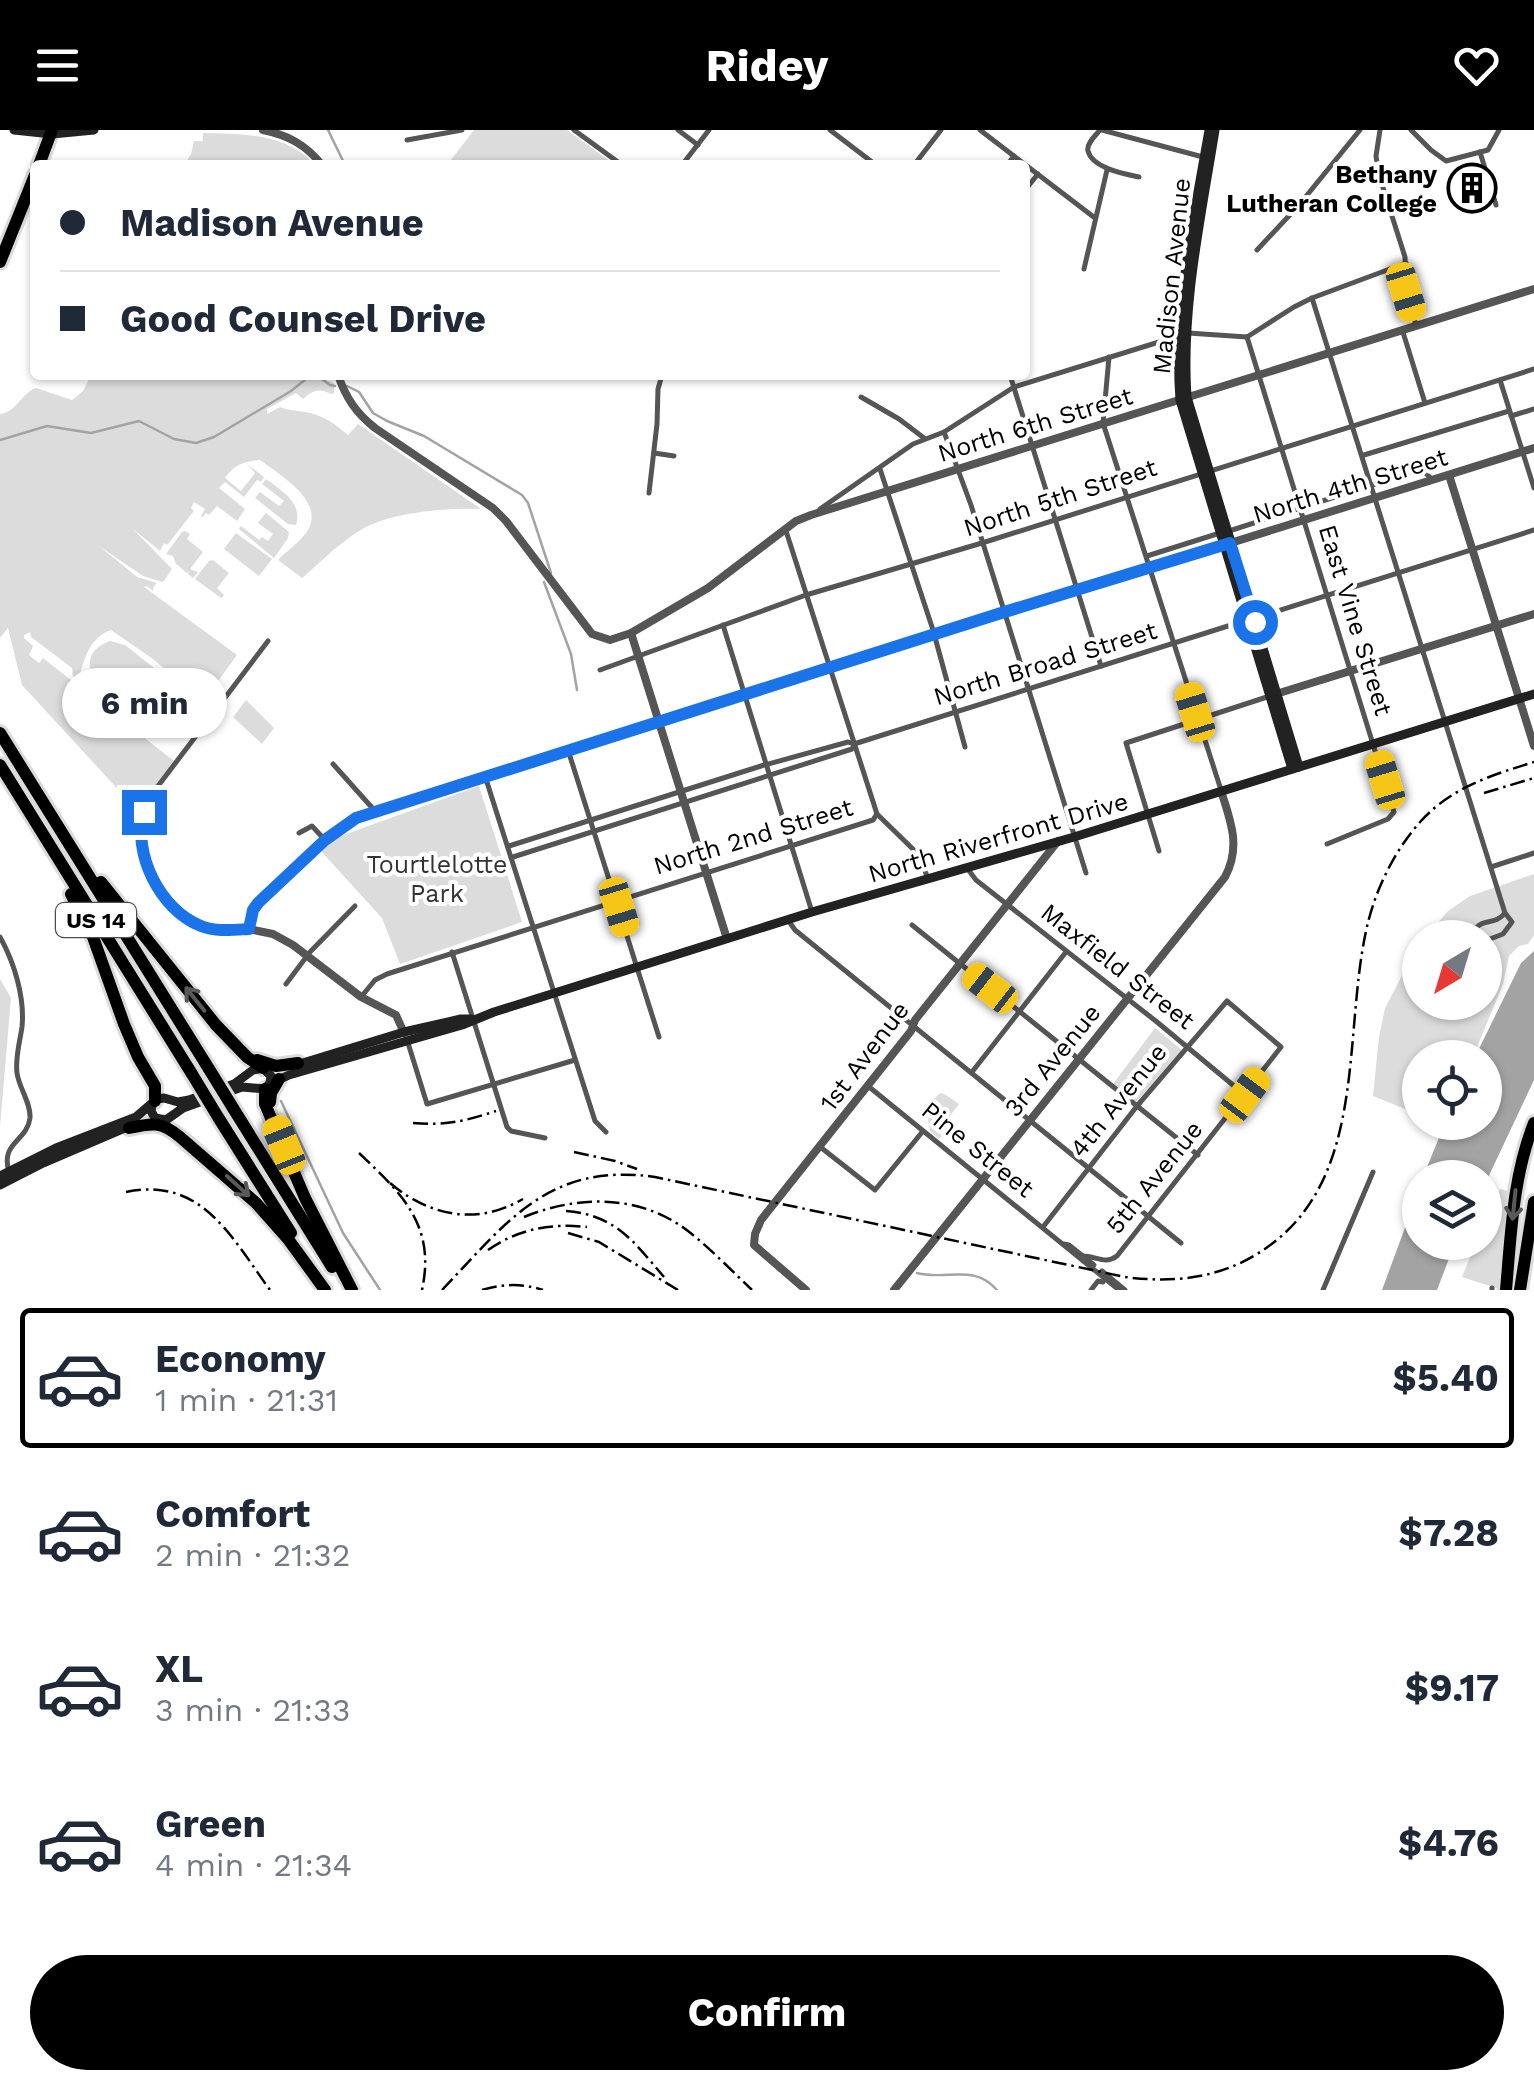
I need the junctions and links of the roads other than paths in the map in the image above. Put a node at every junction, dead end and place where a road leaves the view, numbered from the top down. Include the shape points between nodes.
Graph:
1 (14, 130) edge
2 (94, 130) edge
3 (264, 130) edge
4 (462, 130) edge
5 (574, 130) edge
6 (678, 130) edge
7 (709, 130) edge
8 (941, 130) edge
9 (980, 130) edge
10 (1101, 130) edge
11 (1212, 130) edge
12 (1360, 130) edge
13 (1380, 130) edge
14 (1412, 130) edge
15 (1499, 130) edge
16 (835, 131) edge
17 (52, 132) edge
18 (407, 140) dead end
19 (698, 145) junction
20 (1480, 152) junction
21 (1014, 156) junction
22 (1208, 158) junction
23 (41, 160) edge
24 (318, 160) edge
25 (615, 160) edge
26 (686, 160) edge
27 (870, 160) edge
28 (918, 160) edge
29 (1011, 160) edge
30 (1019, 160) edge
31 (1030, 168) edge
32 (1107, 170) junction
33 (1038, 174) junction
34 (1139, 178) dead end
35 (1030, 184) edge
36 (30, 187) edge
37 (1496, 206) dead end
38 (1096, 218) junction
39 (1257, 250) dead end
40 (0, 262) edge
41 (1406, 264) junction
42 (1084, 269) dead end
43 (1534, 289) edge
44 (1312, 298) junction
45 (1416, 325) junction
46 (1402, 329) junction
47 (1184, 334) junction
48 (1247, 337) junction
49 (1330, 351) junction
50 (1110, 357) junction
51 (1534, 369) edge
52 (1258, 376) junction
53 (340, 380) edge
54 (661, 380) edge
55 (1012, 380) edge
56 (1500, 380) junction
57 (1014, 387) junction
58 (861, 397) dead end
59 (1184, 399) junction
60 (1425, 403) junction
61 (1534, 409) edge
62 (1510, 414) junction
63 (1104, 423) junction
64 (1354, 426) junction
65 (944, 432) junction
66 (924, 438) junction
67 (1033, 446) junction
68 (1534, 448) edge
69 (1280, 449) junction
70 (1522, 451) junction
71 (654, 453) junction
72 (674, 456) dead end
73 (1363, 456) junction
74 (880, 469) junction
75 (959, 470) junction
76 (1205, 473) junction
77 (1449, 474) junction
78 (1433, 480) junction
79 (1372, 486) junction
80 (1534, 488) edge
81 (888, 490) junction
82 (649, 493) dead end
83 (1127, 496) junction
84 (1376, 498) junction
85 (1300, 508) junction
86 (811, 515) junction
87 (1056, 519) junction
88 (1304, 520) junction
89 (785, 530) junction
90 (1534, 530) edge
91 (1223, 532) junction
92 (982, 544) junction
93 (1227, 544) junction
94 (1472, 550) junction
95 (1147, 556) junction
96 (912, 564) junction
97 (1150, 568) junction
98 (1399, 572) junction
99 (1077, 591) junction
100 (806, 595) junction
101 (1328, 595) junction
102 (1004, 612) junction
103 (1534, 614) edge
104 (1251, 619) junction
105 (723, 625) junction
106 (1496, 626) junction
107 (631, 633) junction
108 (934, 635) junction
109 (268, 640) dead end
110 (1174, 644) junction
111 (1422, 648) junction
112 (639, 657) junction
113 (1101, 666) junction
114 (830, 668) junction
115 (600, 670) dead end
116 (1351, 670) junction
117 (1027, 688) junction
118 (745, 694) junction
119 (1534, 694) edge
120 (1274, 695) junction
121 (1519, 698) junction
122 (956, 711) junction
123 (1197, 718) junction
124 (659, 721) junction
125 (1446, 721) junction
126 (0, 734) edge
127 (1292, 740) junction
128 (1374, 743) junction
129 (854, 744) junction
130 (1534, 746) edge
131 (965, 748) dead end
132 (568, 750) junction
133 (1324, 758) junction
134 (332, 764) dead end
135 (766, 764) junction
136 (0, 765) edge
137 (1296, 768) junction
138 (770, 775) junction
139 (485, 776) junction
140 (32, 786) junction
141 (682, 791) junction
142 (1221, 792) junction
143 (685, 802) junction
144 (375, 811) junction
145 (29, 812) junction
146 (877, 814) junction
147 (1148, 814) junction
148 (591, 820) junction
149 (595, 831) junction
150 (299, 833) dead end
151 (1074, 837) junction
152 (325, 840) junction
153 (1058, 842) junction
154 (1327, 844) dead end
155 (792, 845) junction
156 (509, 846) junction
157 (1159, 851) dead end
158 (1534, 853) edge
159 (512, 857) junction
160 (1492, 867) junction
161 (967, 868) junction
162 (707, 872) junction
163 (1086, 873) dead end
164 (928, 879) junction
165 (617, 899) junction
166 (1008, 905) junction
167 (355, 906) dead end
168 (812, 912) junction
169 (1505, 913) junction
170 (788, 920) junction
171 (1497, 920) edge
172 (912, 924) dead end
173 (534, 926) junction
174 (249, 929) junction
175 (1502, 934) edge
176 (0, 936) edge
177 (728, 939) junction
178 (452, 952) junction
179 (1066, 952) junction
180 (307, 956) junction
181 (960, 964) junction
182 (637, 967) junction
183 (286, 984) dead end
184 (554, 993) junction
185 (361, 997) junction
186 (1126, 1000) junction
187 (1020, 1012) junction
188 (474, 1019) junction
189 (913, 1026) junction
190 (405, 1036) junction
191 (659, 1037) dead end
192 (235, 1046) junction
193 (1187, 1046) junction
194 (1281, 1047) joint
195 (576, 1059) junction
196 (1078, 1060) junction
197 (298, 1063) junction
198 (971, 1072) junction
199 (269, 1078) junction
200 (241, 1084) junction
201 (494, 1085) junction
202 (868, 1086) junction
203 (1245, 1095) junction
204 (154, 1103) junction
205 (183, 1105) junction
206 (1137, 1106) junction
207 (1030, 1120) junction
208 (159, 1121) junction
209 (1534, 1123) edge
210 (129, 1128) joint
211 (924, 1130) junction
212 (606, 1132) dead end
213 (545, 1138) dead end
214 (820, 1146) junction
215 (1198, 1155) junction
216 (1089, 1166) junction
217 (1373, 1172) dead end
218 (8, 1175) edge
219 (983, 1179) junction
220 (0, 1185) edge
221 (1534, 1202) edge
222 (1150, 1216) junction
223 (1042, 1227) junction
224 (1182, 1242) dead end
225 (1064, 1244) junction
226 (1083, 1256) junction
227 (1101, 1282) dead end
228 (1497, 1289) edge
229 (326, 1290) edge
230 (349, 1290) edge
231 (806, 1290) edge
232 (894, 1290) edge
233 (1091, 1290) edge
234 (1122, 1290) edge
235 (1322, 1290) edge
236 (1520, 1290) edge

1 - 17 main road
2 - 17 main road
3 - 24 street via 296,141
4 - 18 street
5 - 25 street
6 - 19 street
7 - 19 street
8 - 28 street
9 - 21 street
10 - 22 street
10 - 32 street via 1087,151
11 - 22 main road, Madison Avenue
12 - 39 street
13 - 41 street via 1379,175
14 - 20 street via 1446,161
15 - 20 street
16 - 27 street
17 - 23 highway
19 - 26 street
20 - 37 street
21 - 29 street
21 - 30 street
22 - 47 main road, Madison Avenue via 1188,251
31 - 33 street
32 - 34 street
32 - 38 street
33 - 35 street
33 - 38 street
36 - 40 highway
38 - 42 street
41 - 44 street
41 - 45 street
43 - 45 street, North 6th Street
44 - 48 street
44 - 49 street
45 - 46 street, North 6th Street
46 - 49 street, North 6th Street
46 - 60 street
47 - 48 street
47 - 50 street
47 - 59 main road, Madison Avenue
48 - 52 street, East Vine Street
49 - 52 street, North 6th Street
49 - 64 street
50 - 57 street
50 - 63 street
51 - 56 street, North 5th Street
52 - 59 street, North 6th Street
52 - 69 street, East Vine Street
53 - 107 street via 357,413 506,521 592,634 610,640
54 - 71 street
55 - 57 street
56 - 60 street, North 5th Street
56 - 62 street
57 - 65 street
57 - 67 street
58 - 66 street
59 - 63 street, North 6th Street
59 - 76 main road, Madison Avenue
60 - 64 street, North 5th Street
61 - 62 street
62 - 70 street
62 - 73 street
63 - 67 street, North 6th Street
63 - 83 street
64 - 69 street, North 5th Street
64 - 73 street
65 - 66 street
65 - 75 street
66 - 74 street
67 - 75 street, North 6th Street
67 - 87 street
68 - 70 street, North 4th Street
69 - 76 street, North 5th Street
69 - 85 street, East Vine Street
70 - 77 street, North 4th Street
70 - 80 street
71 - 72 street
71 - 82 street
73 - 79 street
74 - 81 street
74 - 86 street
75 - 81 street, North 6th Street
75 - 92 street
76 - 83 street, North 5th Street
76 - 91 main road, Madison Avenue
77 - 78 street, North 4th Street
77 - 94 street
78 - 79 street via 1419,470
78 - 84 street, North 4th Street
79 - 84 street
79 - 85 street
81 - 86 street, North 6th Street
81 - 96 street
83 - 87 street, North 5th Street
83 - 95 street
84 - 88 street, North 4th Street
84 - 98 street
85 - 88 street, East Vine Street
85 - 91 street
86 - 89 street, North 6th Street
87 - 92 street, North 5th Street
87 - 99 street
88 - 93 street, North 4th Street
88 - 101 street, East Vine Street
89 - 100 street
89 - 107 street, North 6th Street via 708,588
90 - 94 street, North Broad Street
91 - 93 main road, Madison Avenue
91 - 95 street
92 - 96 street, North 5th Street
92 - 102 street
93 - 97 street, North 4th Street
93 - 104 main road, Madison Avenue
94 - 98 street, North Broad Street
94 - 106 street
95 - 97 street
96 - 100 street, North 5th Street
96 - 108 street
97 - 99 street, North 4th Street
97 - 110 street
98 - 101 street, North Broad Street
98 - 111 street
99 - 102 street, North 4th Street
99 - 113 street
100 - 105 street, North 5th Street
100 - 114 street
101 - 104 street, North Broad Street
101 - 116 street, East Vine Street
102 - 108 street, North 4th Street
102 - 117 street
103 - 106 street
104 - 110 street, North Broad Street
104 - 120 main road, Madison Avenue
105 - 112 street, North 5th Street
105 - 118 street
106 - 111 street
106 - 121 street
107 - 112 street
108 - 114 street, North 4th Street
108 - 122 street
109 - 174 street via 155,790 140,834 156,882 181,915 209,929
110 - 113 street, North Broad Street
110 - 123 street
111 - 116 street
111 - 125 street
112 - 115 street, North 5th Street
112 - 124 street
113 - 117 street, North Broad Street
114 - 118 street, North 4th Street
114 - 129 street
116 - 120 street
116 - 128 street, East Vine Street
117 - 122 street, North Broad Street
117 - 151 street
118 - 124 street, North 4th Street
118 - 135 street
119 - 121 main road, North Riverfront Drive
120 - 123 street
120 - 127 main road, Madison Avenue
120 - 137 main road, Madison Avenue
121 - 125 main road, North Riverfront Drive
121 - 130 street
122 - 129 street, North Broad Street
122 - 131 street
123 - 142 street
123 - 147 street via 1126,743
124 - 132 street, North 4th Street
124 - 141 street
125 - 128 main road, North Riverfront Drive
125 - 160 street
126 - 140 highway, US 14
127 - 133 main road via 1302,756
127 - 137 main road, Madison Avenue
128 - 133 main road, North Riverfront Drive
128 - 154 street, East Vine Street via 1394,815
129 - 135 street, North Broad Street
129 - 138 street, North Broad Street
129 - 146 street
132 - 139 street, North 4th Street
132 - 148 street
133 - 137 main road, North Riverfront Drive
134 - 144 street
135 - 138 street
135 - 141 street, North Broad Street
136 - 145 highway, US 14
137 - 142 main road, North Riverfront Drive
138 - 143 street, North Broad Street
138 - 155 street
139 - 144 street, North 4th Street
139 - 156 street
192 -> 140 highway via 96,877
140 - 230 highway, US 14, bridge
141 - 143 street
141 - 148 street, North Broad Street
142 - 147 main road, North Riverfront Drive
142 - 186 street, 3rd Avenue via 1234,837 1229,870
143 - 149 street, North Broad Street
143 - 162 street
144 - 152 street, North 4th Street
145 - 204 highway via 93,937 124,1024 156,1086
145 - 229 highway, US 14, bridge
146 - 155 street, North 2nd Street
146 - 164 street via 914,848
147 - 151 main road, North Riverfront Drive
147 - 157 street
148 - 149 street
148 - 156 street, North Broad Street
149 - 159 street, North Broad Street
149 - 165 street
150 - 152 street via 312,826
151 - 153 main road, North Riverfront Drive
151 - 163 street
152 - 174 street, North 4th Street via 258,903
153 - 161 main road, North Riverfront Drive
153 - 166 street, 1st Avenue
155 - 162 street, North 2nd Street
155 - 168 street
156 - 159 street
158 - 160 street
159 - 173 street
160 - 169 street
161 - 164 main road, North Riverfront Drive
161 - 166 street, Maxfield Street
162 - 165 street, North 2nd Street
162 - 177 street
164 - 168 main road, North Riverfront Drive
165 - 173 street, North 2nd Street
165 - 182 street
166 - 179 street, Maxfield Street
166 - 181 street, 1st Avenue
167 - 180 street
168 - 170 main road, North Riverfront Drive
169 - 171 street
169 - 175 street via 1512,922
170 - 177 main road, North Riverfront Drive
170 - 189 street
172 - 181 street
173 - 178 street, North 2nd Street
173 - 184 street
174 - 180 street via 279,937
176 - 218 street via 20,997 17,1073 29,1111 25,1130 6,1152
177 - 182 main road, North Riverfront Drive
178 - 185 street, North 2nd Street via 381,976
178 - 188 street
179 - 186 street, Maxfield Street
179 - 187 street
180 - 183 street
180 - 185 street
181 - 187 street
181 - 189 street, 1st Avenue
182 - 184 main road, North Riverfront Drive
182 - 191 street
184 - 188 main road, North Riverfront Drive
184 - 195 street
185 - 190 street via 396,1015
186 - 193 street, Maxfield Street
186 - 196 street, 3rd Avenue
187 - 196 street
187 - 198 street
188 - 190 main road, North Riverfront Drive
188 - 201 street
189 - 198 street
189 - 202 street, 1st Avenue
190 - 197 main road, North Riverfront Drive
190 - 199 main road, North Riverfront Drive
190 - 201 street via 427,1104
192 - 197 highway via 270,1065
192 - 199 highway
193 - 194 street, 4th Avenue via 1228,1001
193 - 203 street, Maxfield Street
193 - 206 street, 4th Avenue
194 - 203 street, 5th Avenue
195 - 201 street
195 - 212 street via 596,1121
196 - 206 street
196 - 207 street, 3rd Avenue
197 - 199 main road, North Riverfront Drive
198 - 207 street
199 - 200 main road
199 - 200 main road via 254,1070
199 - 230 highway via 273,1119
200 - 205 main road
201 - 213 street via 508,1127
202 - 211 street, Pine Street
202 - 214 street, 1st Avenue
203 - 215 street, 5th Avenue
204 - 205 main road via 164,1098
204 - 208 main road
204 - 218 main road
205 - 208 main road
206 - 215 street
206 - 216 street, 4th Avenue
207 - 216 street
207 - 219 street, 3rd Avenue
208 - 210 highway
208 -> 229 highway via 256,1203
209 -> 228 highway
210 - 218 main road
211 - 214 street via 875,1190
211 - 219 street, Pine Street
214 - 231 street, 1st Avenue via 760,1220 753,1240
215 - 222 street, 5th Avenue
216 - 222 street
216 - 223 street, 4th Avenue
217 - 235 street
218 - 220 main road
219 - 223 street, Pine Street
219 - 232 street, 3rd Avenue
221 - 236 highway
222 - 224 street
222 - 226 street, 5th Avenue via 1112,1260
223 - 225 street, Pine Street
225 - 226 street, Pine Street
225 - 234 street, Pine Street
226 - 234 street, Pine Street
227 - 233 street

